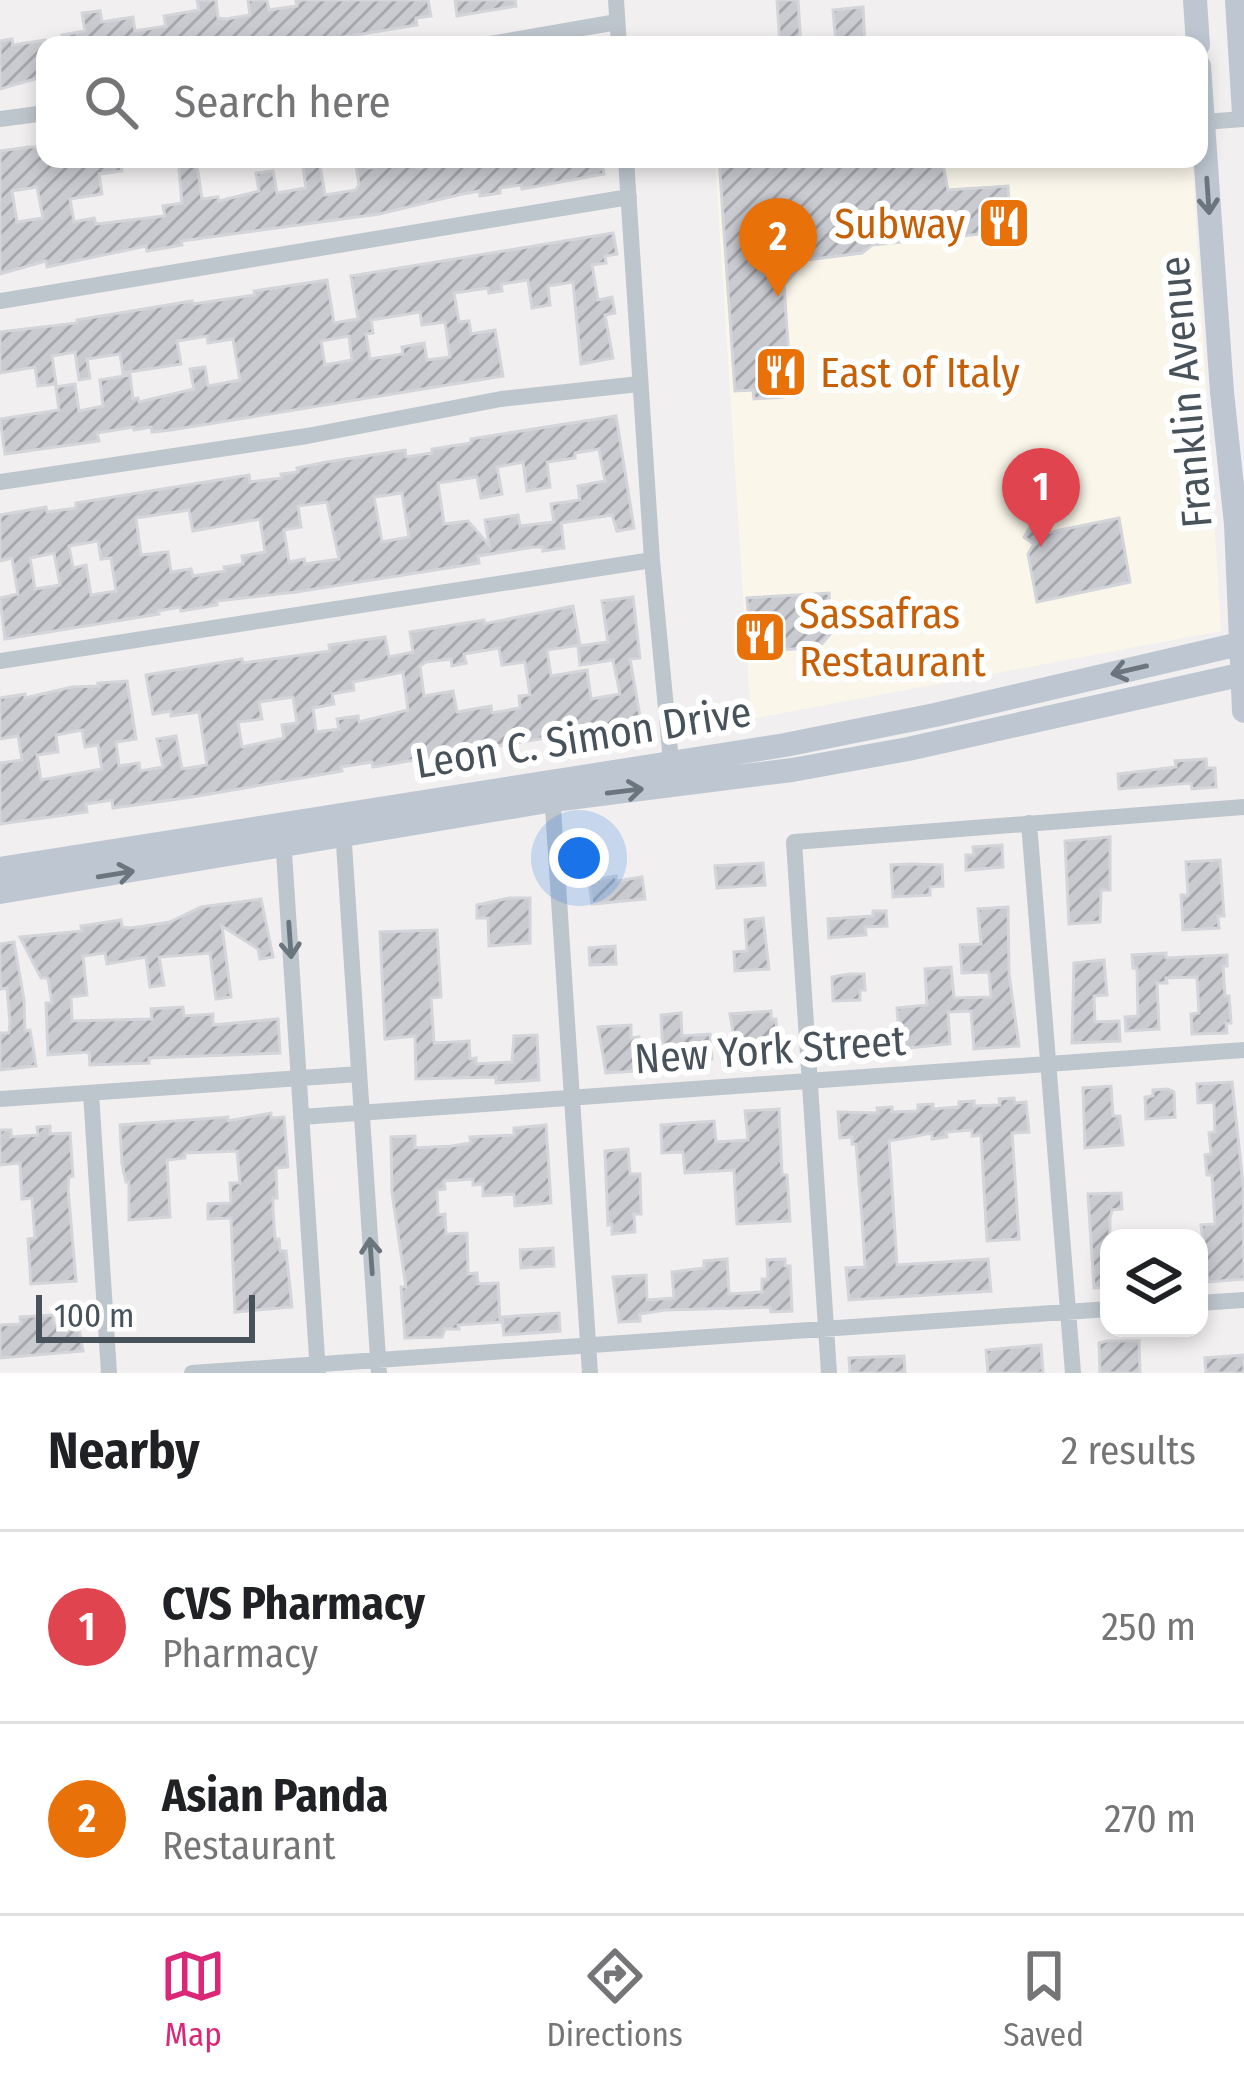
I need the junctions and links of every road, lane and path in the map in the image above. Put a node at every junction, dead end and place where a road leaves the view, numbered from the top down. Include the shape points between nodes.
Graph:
1 (616, 0) edge
2 (1195, 0) edge
3 (1237, 0) edge
4 (617, 22) junction
5 (536, 36) edge
6 (618, 36) edge
7 (1197, 36) edge
8 (36, 114) edge
9 (1244, 116) edge
10 (0, 119) edge
11 (1208, 121) edge
12 (626, 168) edge
13 (1207, 168) edge
14 (628, 197) junction
15 (0, 301) edge
16 (639, 384) junction
17 (0, 482) edge
18 (652, 560) junction
19 (1244, 644) edge
20 (0, 661) edge
21 (1243, 674) edge
22 (968, 707) junction
23 (1244, 711) edge
24 (1013, 726) junction
25 (879, 754) junction
26 (788, 757) junction
27 (672, 773) junction
28 (552, 790) junction
29 (1244, 807) edge
30 (1030, 823) junction
31 (343, 826) junction
32 (283, 835) junction
33 (0, 869) edge
34 (0, 892) edge
35 (1244, 1049) edge
36 (1048, 1065) junction
37 (359, 1074) junction
38 (299, 1079) junction
39 (808, 1082) junction
40 (91, 1093) junction
41 (0, 1099) edge
42 (572, 1100) junction
43 (362, 1113) junction
44 (301, 1117) junction
45 (1244, 1300) edge
46 (1208, 1302) edge
47 (1100, 1310) edge
48 (1070, 1312) junction
49 (826, 1329) junction
50 (589, 1345) junction
51 (379, 1366) edge
52 (317, 1368) edge
53 (109, 1373) edge
54 (192, 1373) edge
55 (590, 1373) edge
56 (829, 1373) edge
57 (1073, 1373) edge

1 - 4 street
2 - 7 main road
3 - 9 main road
4 - 5 street
4 - 6 street
8 - 10 street
9 - 11 street
12 - 14 street
13 -> 19 main road, Franklin Avenue
14 - 15 street
14 - 16 street
16 - 17 street via 501,399
16 - 18 street
18 - 20 street
18 - 27 street
19 - 21 main road, Franklin Avenue
19 -> 22 main road, Leon C. Simon Drive
21 - 23 main road, Franklin Avenue
21 - 24 main road, Leon C. Simon Drive
22 - 24 main road
22 - 25 main road via 962,719
22 - 26 main road, Leon C. Simon Drive
24 - 25 main road, Leon C. Simon Drive
25 - 26 main road, Leon C. Simon Drive
26 - 27 main road, Leon C. Simon Drive
27 - 28 main road, Leon C. Simon Drive
28 - 31 main road, Leon C. Simon Drive
28 - 42 street
29 - 30 street
30 - 36 street
30 - 39 street via 794,842
31 - 32 main road, Leon C. Simon Drive
31 - 37 street
32 - 33 main road, Leon C. Simon Drive
34 -> 32 main road, Leon C. Simon Drive
32 -> 38 street
35 - 36 street, New York Street
36 - 39 street, New York Street
36 - 48 street
37 - 38 street
37 - 43 street
38 - 40 street
38 - 44 street
39 - 42 street, New York Street
39 - 49 street
40 - 41 street
40 - 53 street
42 - 43 street, New York Street
42 - 50 street
43 - 44 street, New York Street
51 -> 43 street
44 - 52 street
45 - 46 street
47 - 48 street
48 - 49 street
48 - 57 street
49 - 50 street
49 - 56 street
50 - 51 street
50 - 55 street
51 - 52 street
52 - 54 street

